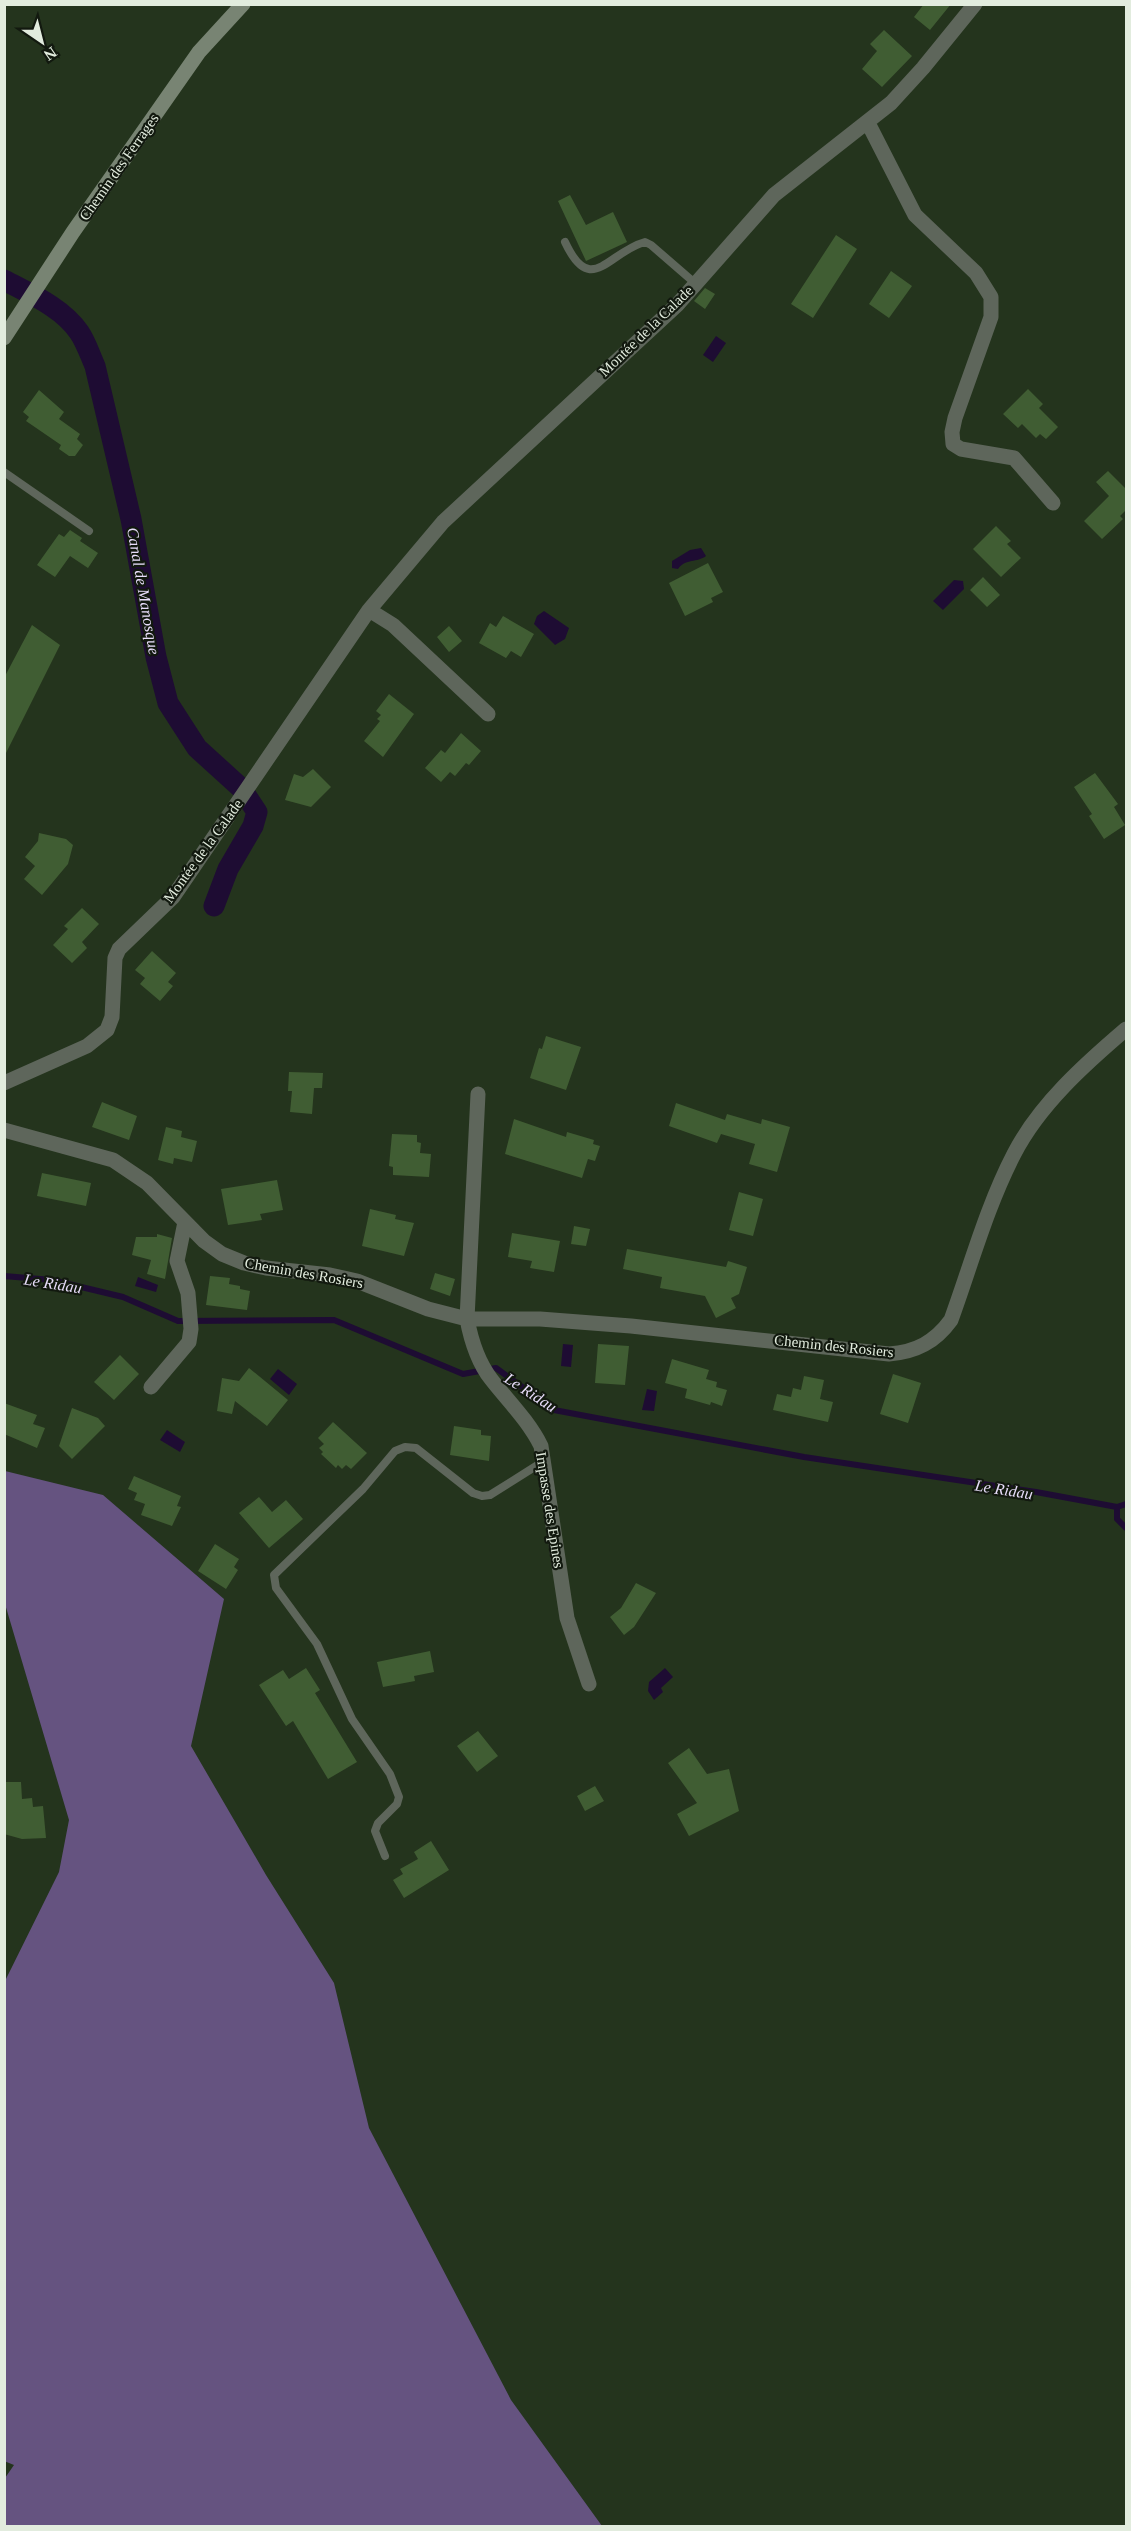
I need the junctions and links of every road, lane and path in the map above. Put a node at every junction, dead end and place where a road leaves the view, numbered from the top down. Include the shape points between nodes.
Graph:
1 (243, 4) edge
2 (975, 4) edge
3 (868, 123) junction
4 (565, 242) dead end
5 (696, 284) junction
6 (4, 338) edge
7 (4, 472) edge
8 (1053, 503) dead end
9 (89, 531) dead end
10 (369, 610) junction
11 (488, 714) dead end
12 (1126, 1029) edge
13 (4, 1083) edge
14 (478, 1094) dead end
15 (4, 1130) edge
16 (185, 1222) junction
17 (467, 1319) junction
18 (151, 1387) dead end
19 (544, 1461) junction
20 (589, 1684) dead end
21 (385, 1856) dead end

1 - 6 street, Chemin des Ferrages via 199,51
2 - 3 street, Montée de la Calade via 923,68
3 - 5 street, Montée de la Calade via 774,195
3 - 8 street via 915,215 976,273 991,297 991,317 955,418 953,444 961,449 1014,458
4 - 5 lane via 579,266 587,270 645,242
5 - 10 street, Montée de la Calade via 442,522
7 - 9 lane
10 - 11 street via 393,625
10 - 13 street, Montée de la Calade via 173,897 118,948 112,1017 107,1030 87,1046
12 - 17 street, Chemin des Rosiers via 1070,1081 1026,1135 994,1202 951,1320 940,1335 921,1347 889,1354 619,1325
14 - 17 street
15 - 16 street, Chemin des Rosiers via 107,1157 147,1183
16 - 17 street, Chemin des Rosiers via 222,1254 244,1263 357,1281
16 - 18 street via 177,1261 191,1313 189,1342
17 - 19 street, Impasse des Epines via 489,1378 529,1425
19 - 20 street, Impasse des Epines via 567,1618
19 - 21 lane via 490,1495 482,1496 416,1448 394,1451 363,1490 274,1575 276,1588 316,1644 352,1719 396,1789 397,1804 378,1823 375,1832

